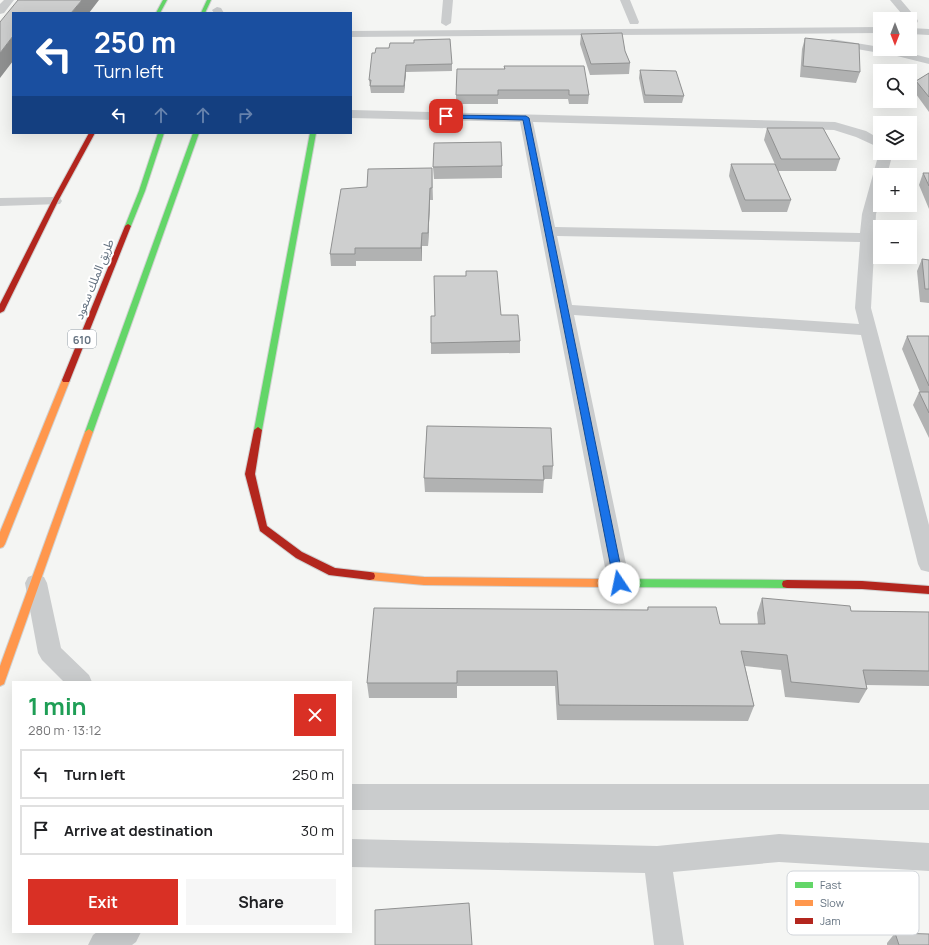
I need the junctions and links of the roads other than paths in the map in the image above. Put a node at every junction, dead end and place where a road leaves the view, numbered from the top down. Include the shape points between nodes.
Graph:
1 (9, 0) edge
2 (165, 0) edge
3 (209, 0) edge
4 (448, 0) edge
5 (625, 0) edge
6 (895, 0) edge
7 (0, 11) edge
8 (159, 12) edge
9 (203, 12) edge
10 (903, 12) edge
11 (634, 22) junction
12 (873, 22) edge
13 (929, 22) edge
14 (352, 23) edge
15 (446, 23) junction
16 (917, 24) edge
17 (917, 27) edge
18 (873, 30) edge
19 (740, 31) junction
20 (929, 32) edge
21 (352, 34) edge
22 (929, 60) edge
23 (352, 114) edge
24 (526, 118) junction
25 (91, 134) edge
26 (161, 134) edge
27 (196, 134) edge
28 (313, 134) edge
29 (873, 140) edge
30 (873, 200) edge
31 (55, 201) junction
32 (0, 202) edge
33 (548, 231) junction
34 (868, 238) junction
35 (564, 309) junction
36 (0, 311) edge
37 (869, 330) junction
38 (0, 544) edge
39 (929, 564) edge
40 (36, 583) junction
41 (619, 583) junction
42 (929, 590) edge
43 (0, 681) edge
44 (79, 681) edge
45 (352, 797) edge
46 (929, 797) edge
47 (352, 853) edge
48 (929, 857) edge
49 (657, 860) junction
50 (124, 933) edge
51 (103, 945) edge
52 (669, 945) edge

1 - 7 street
2 - 8 main road
3 - 9 main road
4 - 15 street
5 - 11 street
6 - 10 street
11 - 12 street
11 - 15 street
13 - 16 street
14 - 15 street
17 - 20 street
18 - 19 street
19 - 21 street
19 - 22 street via 800,37
23 - 24 street
24 - 29 street via 835,126
24 - 33 street
25 - 31 main road
26 - 38 main road, طريق الملك سعود / 610 via 142,191
27 - 40 main road
28 - 41 main road via 250,474 263,528 299,555 333,572 424,581
30 - 34 street via 869,214
31 - 32 street
31 - 36 main road
33 - 34 street
33 - 35 street
34 - 37 street via 863,308
35 - 37 street
35 - 41 street
37 - 39 street
40 - 43 main road
40 - 44 street via 50,653
41 - 42 main road via 862,585
45 - 46 street
47 - 49 street
48 - 49 street via 779,848
49 - 52 street
50 - 51 street

